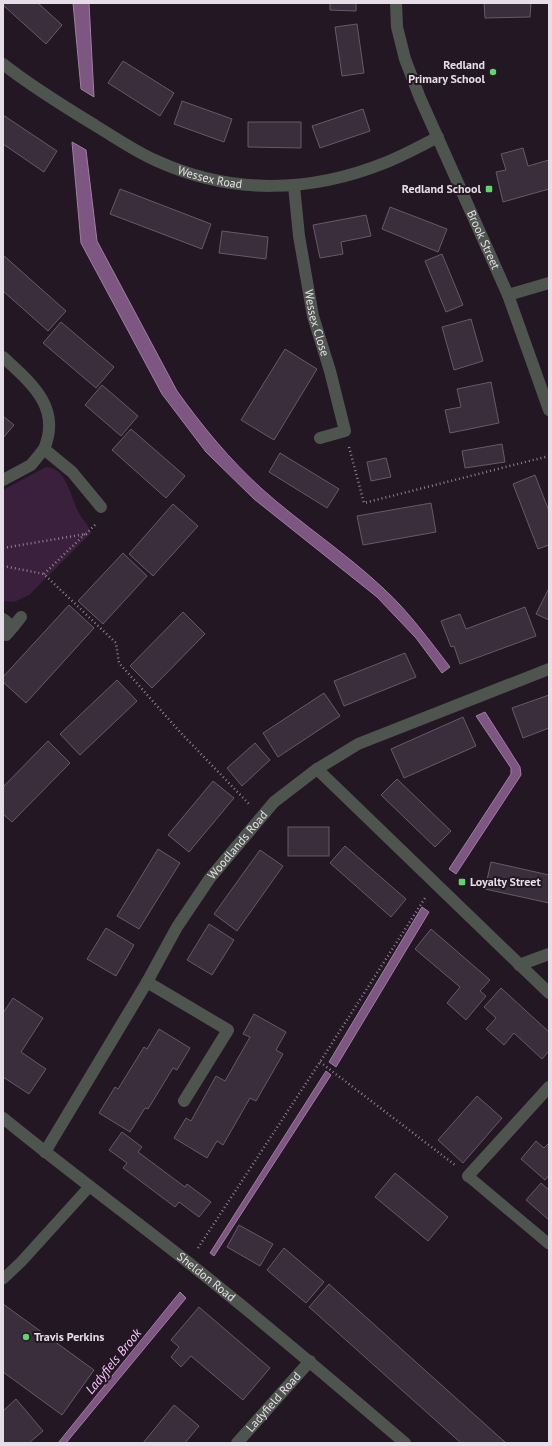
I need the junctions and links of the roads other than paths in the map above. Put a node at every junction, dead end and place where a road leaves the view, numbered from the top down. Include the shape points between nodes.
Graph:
1 (396, 3) edge
2 (3, 64) edge
3 (438, 137) junction
4 (294, 186) junction
5 (549, 283) edge
6 (508, 295) junction
7 (3, 357) edge
8 (549, 410) edge
9 (320, 438) dead end
10 (44, 449) junction
11 (3, 480) edge
12 (101, 512) road end
13 (21, 617) dead end
14 (3, 619) edge
15 (549, 669) edge
16 (317, 769) junction
17 (549, 954) edge
18 (519, 965) junction
19 (147, 982) junction
20 (549, 993) edge
21 (549, 1087) edge
22 (184, 1101) dead end
23 (3, 1118) edge
24 (45, 1152) junction
25 (468, 1176) joint
26 (90, 1186) junction
27 (549, 1244) edge
28 (3, 1279) edge
29 (310, 1361) junction
30 (238, 1443) edge
31 (405, 1443) edge

1 - 3 street, Brook Street via 397,27 405,59
2 - 4 street, Wessex Road via 60,104 155,160 221,182 270,187
3 - 4 street, Wessex Road via 372,168
3 - 6 street, Brook Street
4 - 9 street, Wessex Close via 312,316 330,371 345,432
5 - 6 street
6 - 8 street, Brook Street
7 - 10 street via 37,390 44,401 49,419
10 - 11 street via 30,465
10 - 12 street via 72,472
13 - 14 street via 9,631
15 - 16 street, Woodlands Road via 384,732 358,744
16 - 18 street
16 - 19 street, Woodlands Road via 274,802 210,878 177,927
17 - 18 street
18 - 20 street
19 - 22 street via 228,1030
19 - 24 street, Woodlands Road
21 - 25 street
23 - 24 street, Sheldon Road
24 - 26 street, Sheldon Road
25 - 27 lane
26 - 28 lane
26 - 29 street, Sheldon Road
29 - 30 street, Ladyfield Road
29 - 31 street, Sheldon Road

